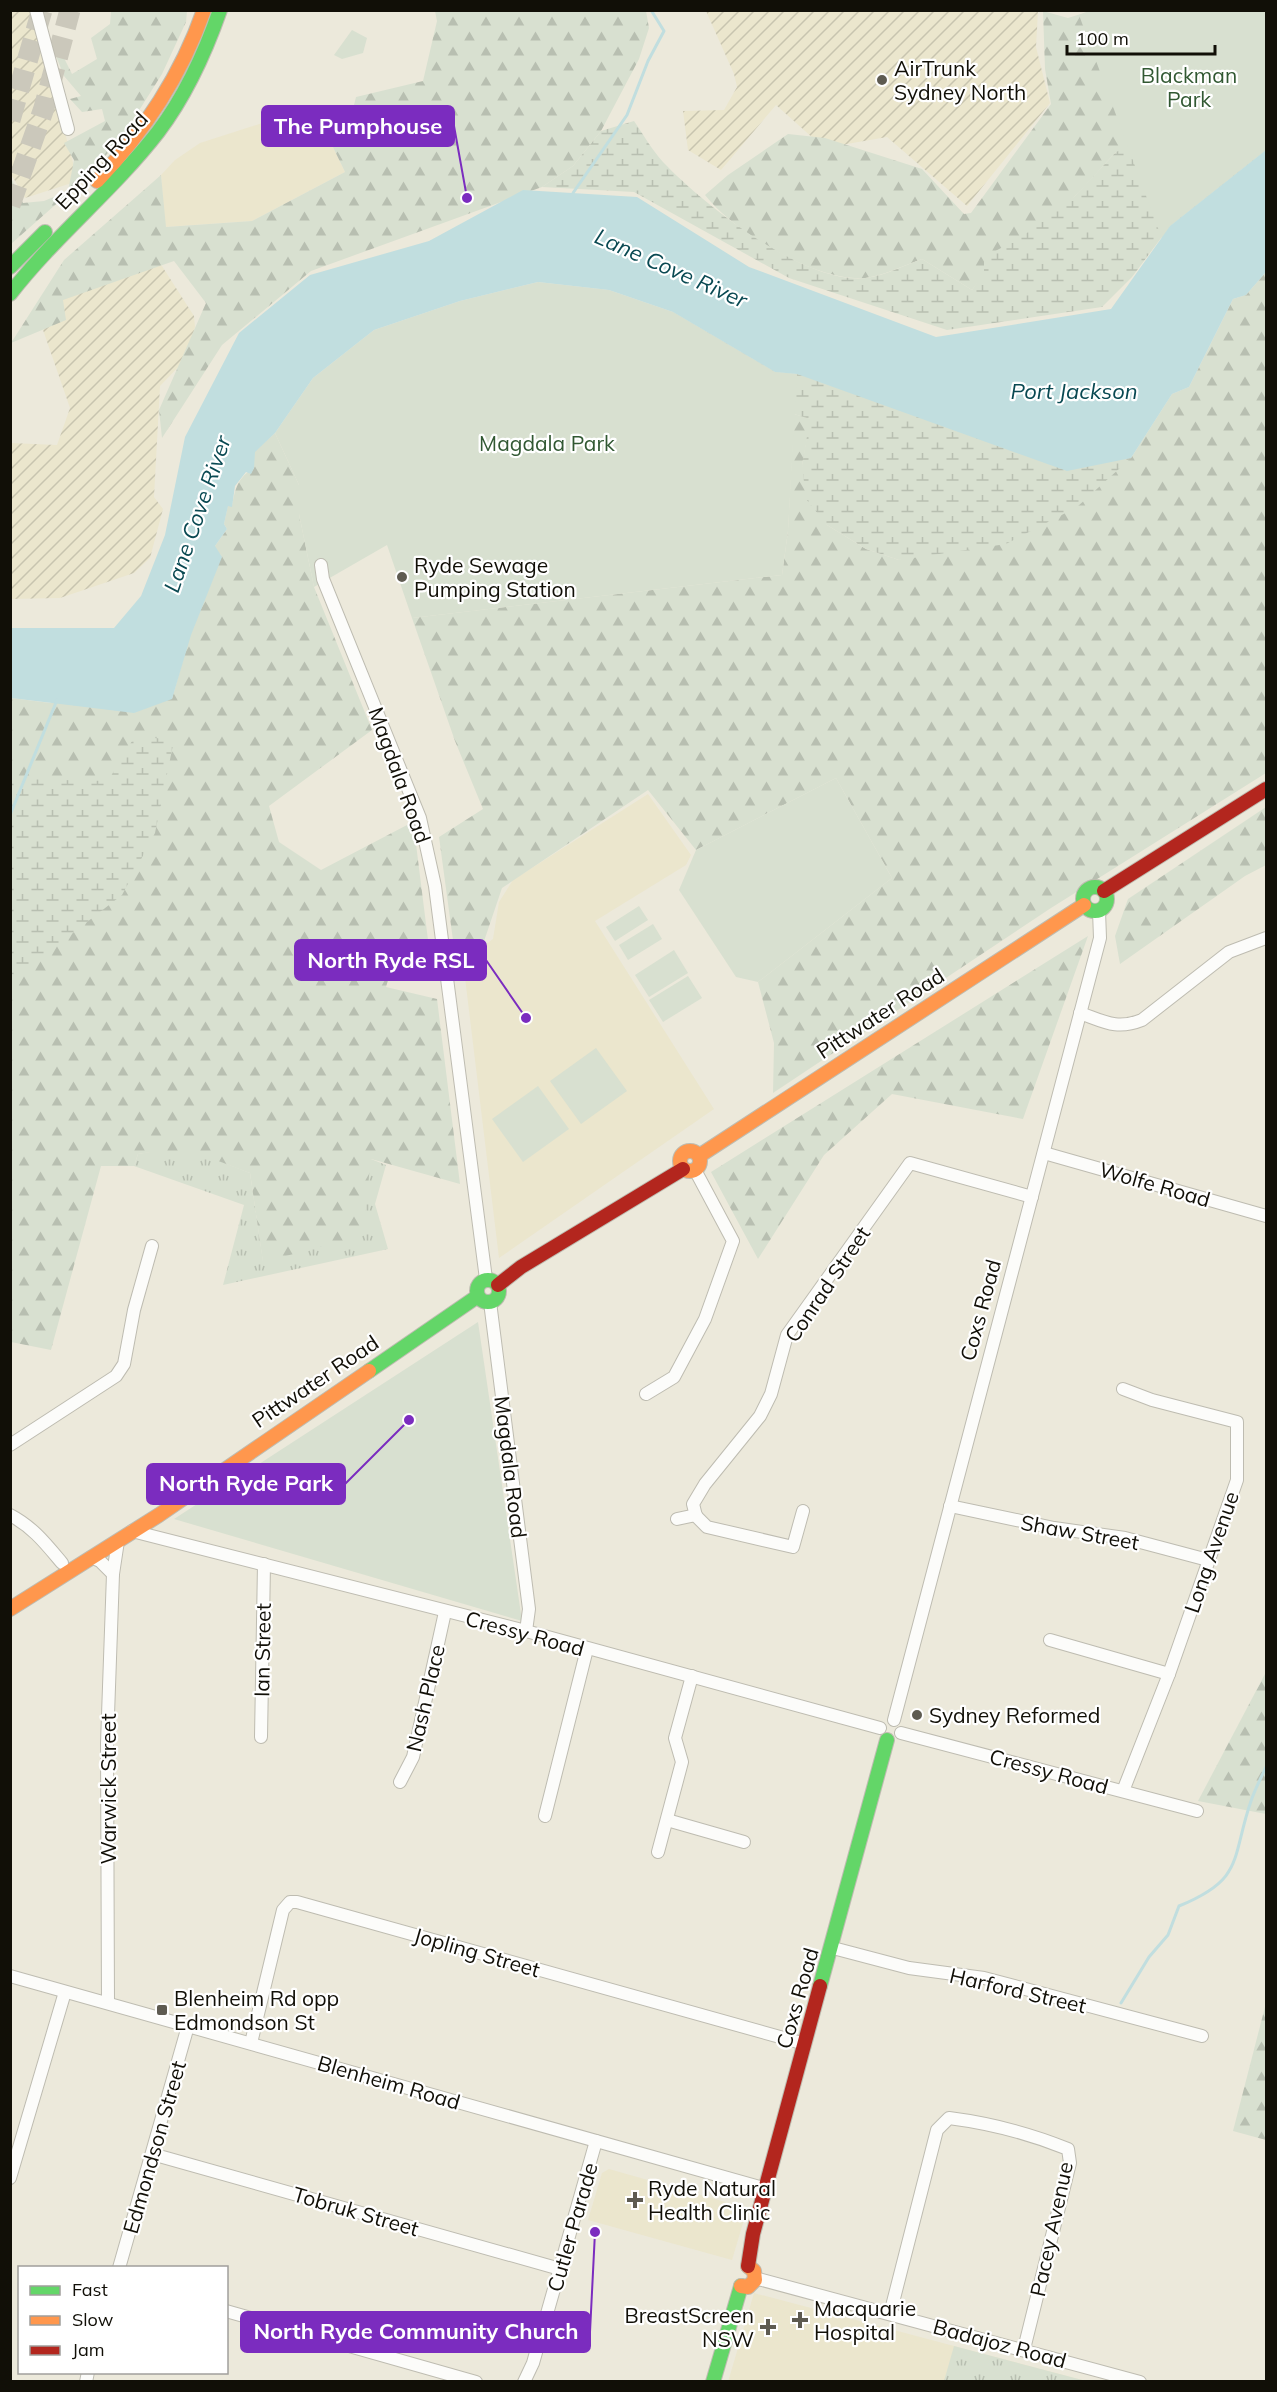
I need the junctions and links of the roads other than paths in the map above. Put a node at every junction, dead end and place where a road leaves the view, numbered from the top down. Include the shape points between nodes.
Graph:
1 (36, 10) edge
2 (204, 10) edge
3 (220, 10) edge
4 (68, 129) dead end
5 (41, 253) junction
6 (10, 267) edge
7 (10, 282) edge
8 (10, 294) edge
9 (321, 565) dead end
10 (1266, 789) edge
11 (1104, 891) junction
12 (1084, 906) junction
13 (1099, 910) junction
14 (1266, 938) edge
15 (1080, 1013) junction
16 (1044, 1153) junction
17 (689, 1169) junction
18 (1032, 1197) junction
19 (1266, 1216) edge
20 (152, 1246) dead end
21 (492, 1282) junction
22 (484, 1299) junction
23 (1123, 1389) dead end
24 (646, 1394) dead end
25 (10, 1445) edge
26 (175, 1501) junction
27 (950, 1506) junction
28 (803, 1511) dead end
29 (10, 1515) edge
30 (159, 1515) junction
31 (696, 1515) junction
32 (677, 1519) dead end
33 (132, 1531) junction
34 (170, 1539) junction
35 (118, 1541) junction
36 (87, 1560) junction
37 (1208, 1560) junction
38 (62, 1563) junction
39 (264, 1564) junction
40 (113, 1574) junction
41 (44, 1587) junction
42 (10, 1596) edge
43 (10, 1609) edge
44 (445, 1612) junction
45 (526, 1631) junction
46 (1050, 1641) dead end
47 (587, 1650) junction
48 (1169, 1674) junction
49 (692, 1676) junction
50 (894, 1720) junction
51 (901, 1733) junction
52 (884, 1734) junction
53 (261, 1737) dead end
54 (400, 1782) dead end
55 (1122, 1791) junction
56 (1197, 1811) dead end
57 (545, 1816) dead end
58 (667, 1820) junction
59 (744, 1842) dead end
60 (657, 1852) dead end
61 (833, 1948) junction
62 (10, 1976) edge
63 (65, 1992) junction
64 (108, 2003) junction
65 (188, 2026) junction
66 (1202, 2036) dead end
67 (251, 2043) junction
68 (805, 2044) junction
69 (596, 2141) junction
70 (152, 2154) junction
71 (10, 2178) edge
72 (766, 2189) junction
73 (121, 2266) edge
74 (748, 2266) junction
75 (561, 2269) junction
76 (755, 2278) junction
77 (741, 2286) junction
78 (228, 2312) edge
79 (890, 2314) junction
80 (1023, 2349) junction
81 (476, 2382) edge
82 (524, 2382) edge
83 (712, 2382) edge
84 (1140, 2382) edge

1 - 4 street
2 - 6 main road, Epping Road via 182,68 143,129
3 - 5 main road, Epping Road via 207,50 164,124 146,148
5 - 7 main road
5 - 8 main road, Epping Road
9 - 21 street, Magdala Road via 323,579 420,818 428,851
10 - 11 main road
11 - 12 main road via 1096,887 1087,890
11 - 13 main road via 1107,901
12 - 13 main road via 1091,911
12 - 17 main road, Pittwater Road via 699,1156 684,1153 680,1161
13 - 15 street, Coxs Road via 1100,938
14 - 15 street via 1229,952 1142,1020 1126,1026
15 - 16 street, Coxs Road
16 - 18 street, Coxs Road
16 - 19 street, Wolfe Road
17 - 21 main road
17 - 24 street via 734,1241 705,1319 674,1377
18 - 27 street, Coxs Road
18 - 31 street, Conrad Street via 910,1163 787,1335 771,1394 760,1416 705,1484 693,1504
20 - 25 street via 124,1364 116,1376
21 - 22 main road via 478,1286
21 - 22 main road via 498,1296
22 - 26 main road, Pittwater Road
22 - 45 street, Magdala Road via 529,1610
23 - 37 street, Long Avenue via 1237,1422 1237,1480
26 - 30 main road, Pittwater Road
26 - 38 main road, Pittwater Road
27 - 37 street, Shaw Street via 1125,1538
27 - 50 street, Coxs Road
28 - 31 street via 793,1547 707,1527
29 - 38 street via 25,1523
30 - 33 main road, Pittwater Road
30 - 34 street via 159,1531
31 - 32 street
33 - 34 street, Cressy Road
33 - 35 main road, Pittwater Road
34 - 39 street, Cressy Road
35 - 36 main road, Pittwater Road
35 - 40 street, Warwick Street
36 - 38 street
36 - 40 street via 100,1561
36 - 41 main road, Pittwater Road
37 - 48 street, Long Avenue
38 - 41 street
38 - 42 main road, Pittwater Road
39 - 44 street, Cressy Road
39 - 53 street, Ian Street
40 - 64 street, Warwick Street via 107,1743
41 - 43 main road, Pittwater Road
44 - 45 street, Cressy Road
44 - 54 street, Nash Place via 413,1757
45 - 47 street, Cressy Road
46 - 48 street
47 - 49 street, Cressy Road
47 - 57 street
48 - 55 street, Long Avenue
49 - 52 street, Cressy Road
49 - 58 street via 675,1738 682,1762
50 - 51 street
50 - 52 street via 885,1721
51 - 52 street via 896,1740
51 - 55 street, Cressy Road
52 - 61 main road, Coxs Road
55 - 56 street, Cressy Road
58 - 59 street
58 - 60 street
61 - 66 street, Harford Street via 909,1968 984,1978
61 - 68 main road, Coxs Road
62 - 63 street, Blenheim Road
63 - 64 street, Blenheim Road
63 - 71 street
64 - 65 street, Blenheim Road
65 - 67 street, Blenheim Road
65 - 70 street, Edmondson Street
67 - 68 street, Jopling Street via 283,1910 290,1902 297,1902
67 - 69 street, Blenheim Road
68 - 72 main road, Coxs Road
69 - 72 street, Blenheim Road
69 - 75 street, Cutler Parade
70 - 73 street, Edmondson Street
70 - 75 street, Tobruk Street
72 - 74 main road, Coxs Road
74 - 76 main road
74 - 77 main road via 738,2269 735,2275
75 - 82 street, Cutler Parade
76 - 77 main road via 751,2285
76 - 79 street, Badajoz Road
77 - 83 main road
78 - 81 street
79 - 80 street, Badajoz Road
79 - 80 street, Pacey Avenue via 937,2130 949,2118 1052,2142 1068,2149 1070,2163
80 - 84 street, Badajoz Road

